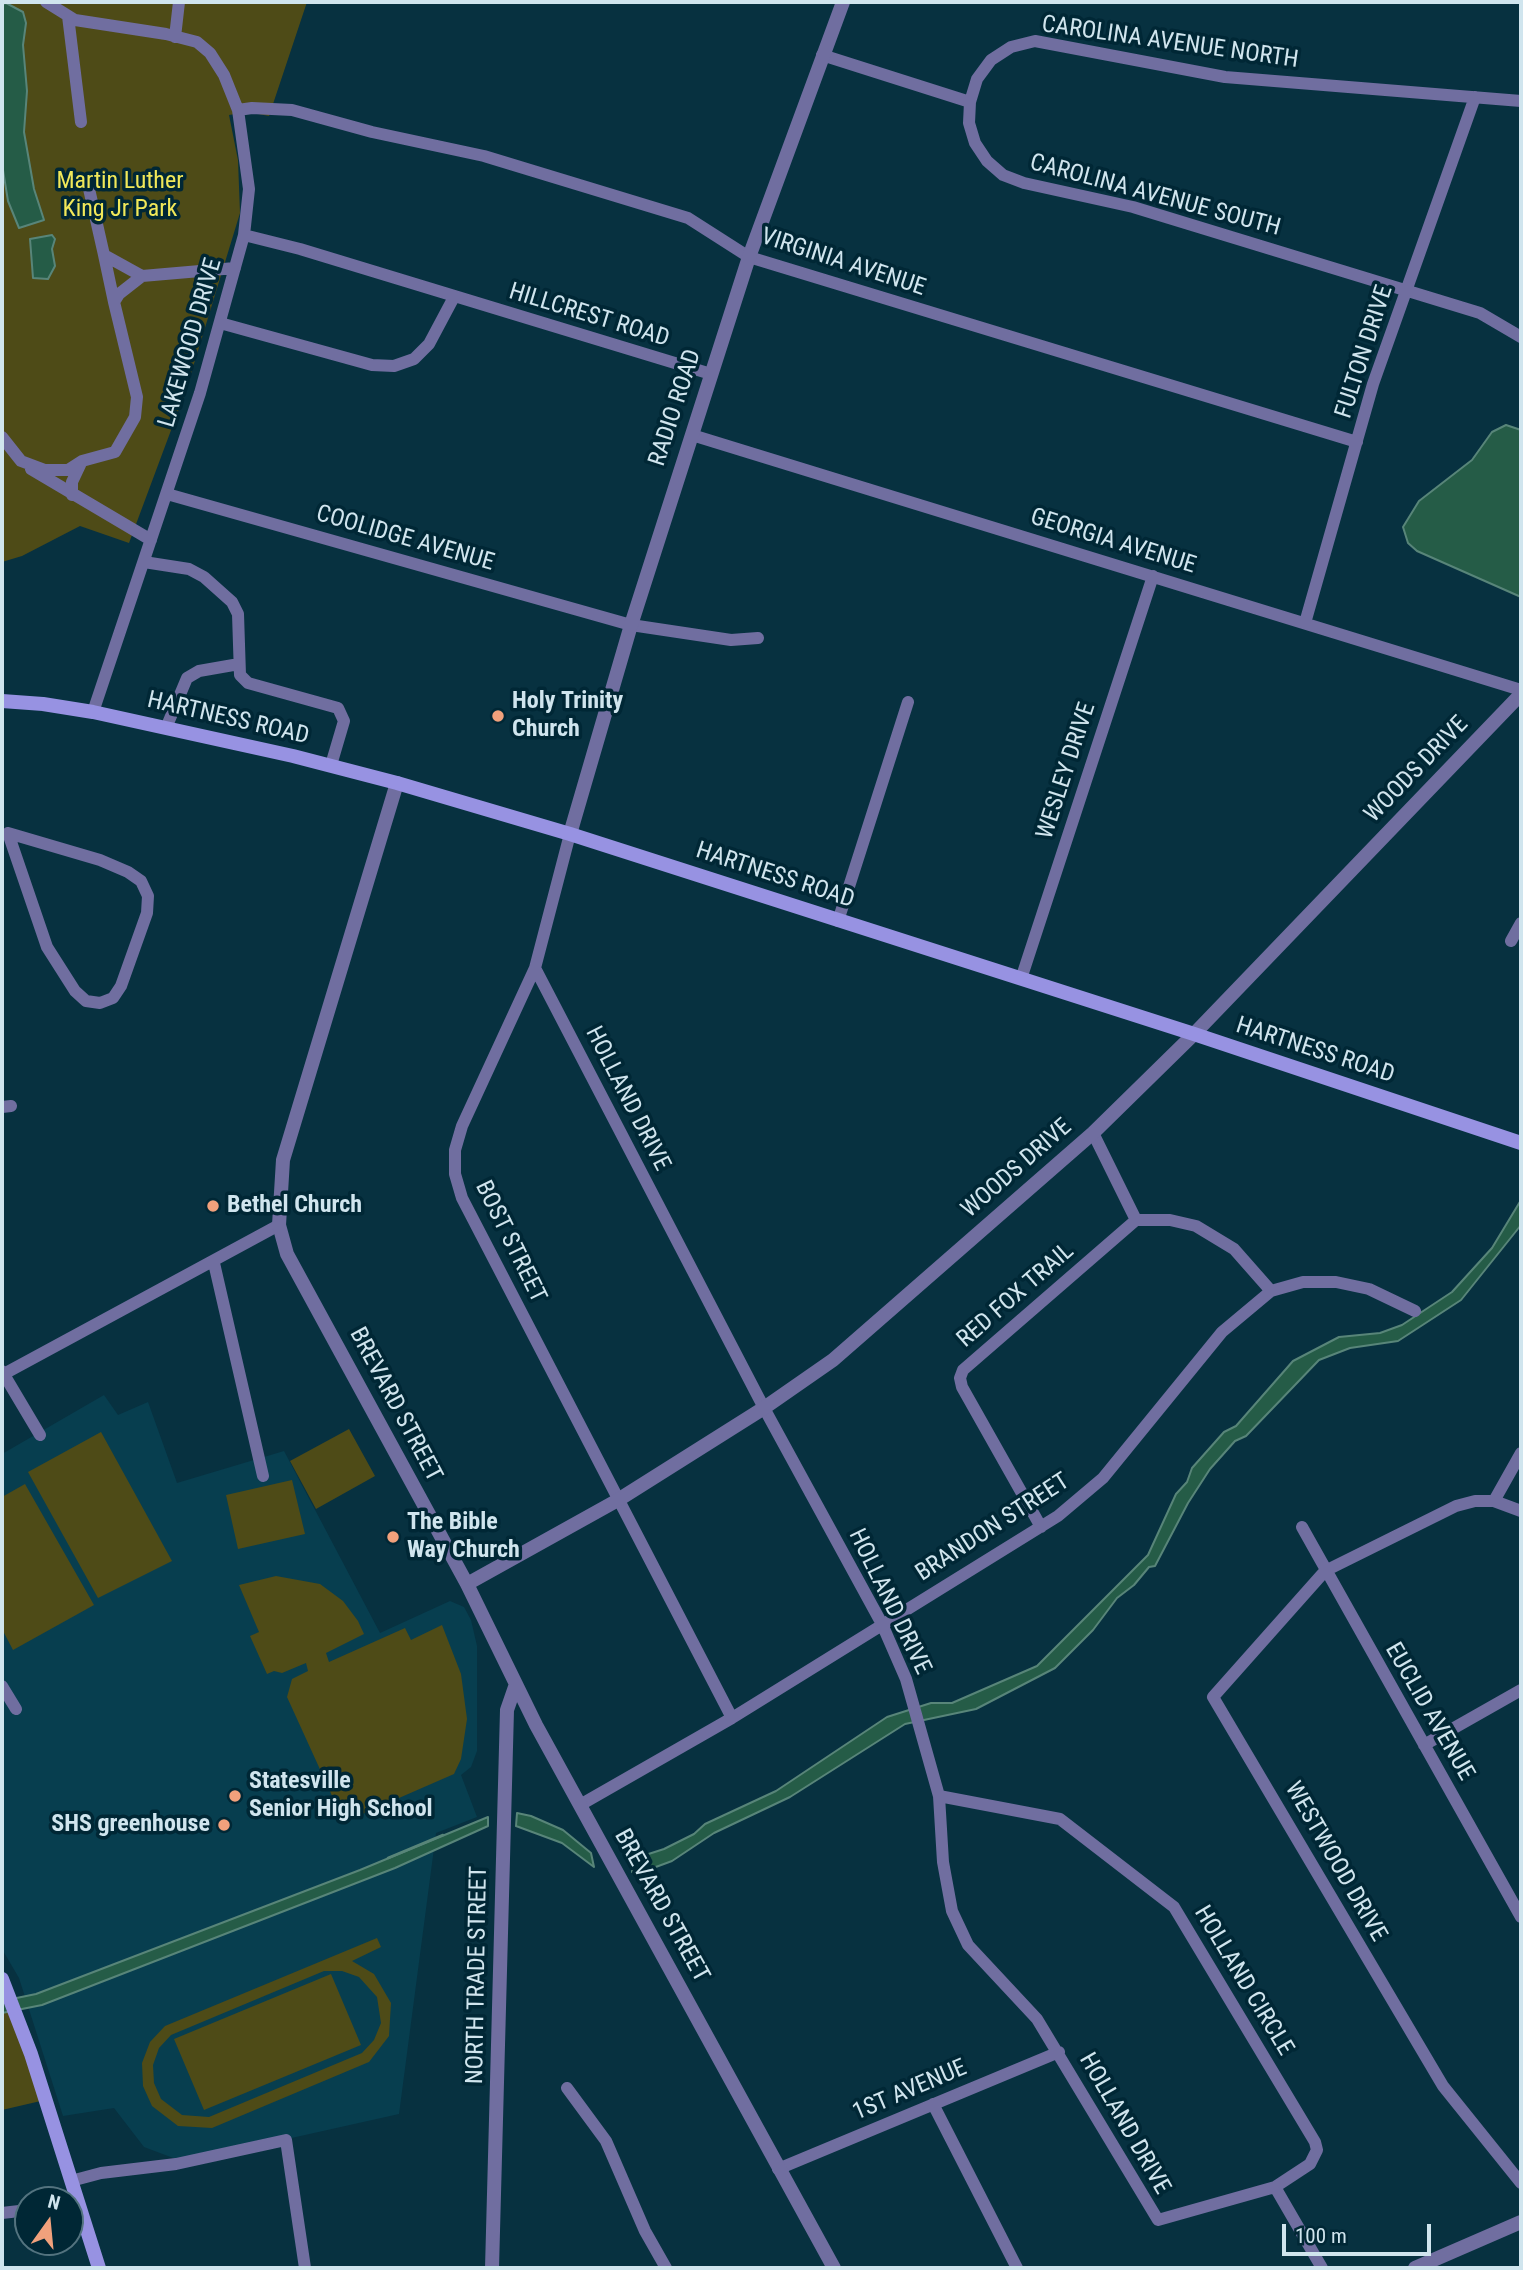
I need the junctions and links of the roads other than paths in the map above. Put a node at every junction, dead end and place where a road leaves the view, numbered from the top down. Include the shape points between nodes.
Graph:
1 (46, 2) edge
2 (179, 2) edge
3 (842, 2) edge
4 (68, 16) junction
5 (175, 37) junction
6 (822, 55) junction
7 (1475, 97) junction
8 (1521, 101) edge
9 (970, 102) junction
10 (238, 110) junction
11 (81, 122) dead end
12 (87, 180) dead end
13 (244, 235) junction
14 (104, 255) junction
15 (749, 257) junction
16 (235, 268) junction
17 (142, 276) junction
18 (1406, 292) junction
19 (454, 297) junction
20 (114, 302) junction
21 (220, 323) junction
22 (1521, 337) edge
23 (711, 374) junction
24 (692, 435) junction
25 (2, 437) edge
26 (1357, 442) junction
27 (21, 461) junction
28 (82, 461) junction
29 (167, 494) junction
30 (72, 495) junction
31 (151, 540) junction
32 (144, 562) junction
33 (1153, 576) junction
34 (1305, 623) junction
35 (631, 625) junction
36 (758, 638) dead end
37 (239, 664) junction
38 (1521, 692) edge
39 (2, 701) edge
40 (908, 702) dead end
41 (93, 712) junction
42 (166, 728) junction
43 (331, 765) junction
44 (397, 783) junction
45 (5, 833) edge
46 (570, 834) junction
47 (838, 921) junction
48 (1521, 923) edge
49 (1511, 941) dead end
50 (535, 968) junction
51 (1021, 979) junction
52 (1194, 1034) junction
53 (1093, 1133) junction
54 (1521, 1143) edge
55 (1136, 1220) junction
56 (279, 1225) junction
57 (214, 1263) junction
58 (1271, 1291) junction
59 (1415, 1311) dead end
60 (2, 1374) edge
61 (764, 1408) junction
62 (40, 1435) dead end
63 (1521, 1453) edge
64 (263, 1476) dead end
65 (618, 1500) junction
66 (1494, 1501) junction
67 (1521, 1511) edge
68 (1041, 1527) junction
69 (1302, 1527) dead end
70 (1325, 1571) junction
71 (467, 1584) junction
72 (882, 1624) junction
73 (516, 1684) junction
74 (2, 1686) edge
75 (1521, 1690) edge
76 (16, 1709) dead end
77 (732, 1718) junction
78 (1424, 1745) junction
79 (939, 1796) junction
80 (580, 1805) junction
81 (1521, 1917) edge
82 (2, 1979) edge
83 (1059, 2052) junction
84 (567, 2088) dead end
85 (933, 2104) junction
86 (778, 2169) junction
87 (71, 2181) junction
88 (1521, 2183) edge
89 (72, 2186) edge
90 (1275, 2187) junction
91 (1521, 2222) edge
92 (84, 2229) edge
93 (99, 2268) edge
94 (305, 2268) edge
95 (492, 2268) edge
96 (666, 2268) edge
97 (834, 2268) edge
98 (1017, 2268) edge
99 (1322, 2268) edge
100 (1415, 2268) edge

1 - 4 street, LAKEWOOD DRIVE
2 - 5 street
3 - 6 street, RADIO ROAD
4 - 5 street, LAKEWOOD DRIVE
4 - 11 street
5 - 10 street, LAKEWOOD DRIVE via 197,42 210,53
6 - 9 street
6 - 15 street, RADIO ROAD
7 - 8 street, CAROLINA AVENUE NORTH
7 - 9 street, CAROLINA AVENUE NORTH via 1225,77 1035,41 1011,47 991,60 977,79
7 - 18 street, FULTON DRIVE
9 - 18 street, CAROLINA AVENUE SOUTH via 975,143 1003,174 1024,183 1144,210
10 - 13 street, LAKEWOOD DRIVE via 249,188
10 - 15 street, VIRGINIA AVENUE via 292,110 484,156 688,218
12 - 14 street
13 - 16 street, LAKEWOOD DRIVE
13 - 19 street, HILLCREST ROAD
14 - 17 street
14 - 20 street
15 - 23 street, RADIO ROAD
15 - 26 street, VIRGINIA AVENUE
16 - 17 street
16 - 21 street, LAKEWOOD DRIVE
17 - 20 street
18 - 22 street, CAROLINA AVENUE SOUTH via 1480,313
18 - 26 street, FULTON DRIVE
19 - 21 street via 429,344 414,359 394,366 372,365
19 - 23 street, HILLCREST ROAD
20 - 28 street via 137,397 135,417 115,452
21 - 29 street, LAKEWOOD DRIVE
23 - 24 street, RADIO ROAD
24 - 33 street, GEORGIA AVENUE
24 - 35 street, RADIO ROAD
25 - 27 street
26 - 34 street, FULTON DRIVE
27 - 28 street via 45,470 68,470
27 - 30 street
28 - 30 street via 72,482
29 - 31 street, LAKEWOOD DRIVE
29 - 35 street, COOLIDGE AVENUE
30 - 31 street
31 - 32 street, LAKEWOOD DRIVE
32 - 37 street via 189,569 232,602 238,614
32 - 41 street, LAKEWOOD DRIVE
33 - 34 street, GEORGIA AVENUE
33 - 51 street, WESLEY DRIVE
34 - 38 street, GEORGIA AVENUE
35 - 36 street, COOLIDGE AVENUE via 731,640
35 - 46 street, RADIO ROAD
37 - 42 street via 199,671 187,678
37 - 43 street via 240,675 248,684 333,705 341,711 344,720
38 - 52 street, WOODS DRIVE
39 - 41 main road, HARTNESS ROAD
40 - 47 street
41 - 42 main road, HARTNESS ROAD
42 - 43 main road, HARTNESS ROAD
43 - 44 main road, HARTNESS ROAD
44 - 46 main road, HARTNESS ROAD
44 - 56 street, BREVARD STREET via 286,1150
45 - 45 street via 47,947 75,991 86,1001 100,1003 113,998 147,913 148,896 141,881 100,860
46 - 47 main road, HARTNESS ROAD
46 - 50 street, BOST STREET
47 - 51 main road, HARTNESS ROAD
48 - 49 street
50 - 61 street, HOLLAND DRIVE
50 - 65 street, BOST STREET via 462,1126 455,1174 462,1198
51 - 52 main road, HARTNESS ROAD
52 - 53 street, WOODS DRIVE
52 - 54 main road, HARTNESS ROAD
53 - 55 street
53 - 61 street, WOODS DRIVE via 833,1360
55 - 58 street via 1196,1226 1234,1249
55 - 68 street, RED FOX TRAIL via 963,1370 960,1378
56 - 57 street
56 - 71 street, BREVARD STREET via 287,1254
57 - 60 street
57 - 64 street
58 - 59 street via 1303,1282 1336,1282 1369,1289
58 - 68 street, BRANDON STREET via 1222,1332 1102,1478
60 - 62 street
61 - 65 street, WOODS DRIVE
61 - 72 street, HOLLAND DRIVE
63 - 66 street
65 - 71 street, WOODS DRIVE
65 - 77 street, BOST STREET
66 - 67 street
66 - 70 street via 1457,1506
68 - 72 street, BRANDON STREET
69 - 70 street, EUCLID AVENUE
70 - 78 street, EUCLID AVENUE
70 - 88 street, WESTWOOD DRIVE via 1213,1697 1443,2085
71 - 73 street, BREVARD STREET
72 - 77 street, BRANDON STREET
72 - 79 street, HOLLAND DRIVE via 906,1679
73 - 80 street, BREVARD STREET
73 - 95 street, NORTH TRADE STREET via 507,1710
74 - 76 street
75 - 78 street
77 - 80 street, BRANDON STREET
78 - 81 street, EUCLID AVENUE
79 - 83 street, HOLLAND DRIVE via 946,1887 958,1929 1037,2019
79 - 90 street, HOLLAND CIRCLE via 1060,1819 1174,1907 1315,2142 1317,2150 1310,2164
80 - 86 street, BREVARD STREET
82 - 87 main road
83 - 85 street, 1ST AVENUE
83 - 90 street, HOLLAND DRIVE via 1158,2220
84 - 96 street via 606,2141
85 - 86 street, 1ST AVENUE
85 - 98 street
86 - 97 street, BREVARD STREET
87 - 89 main road
87 - 94 street via 286,2140
90 - 99 street
91 - 100 street
92 - 93 main road

